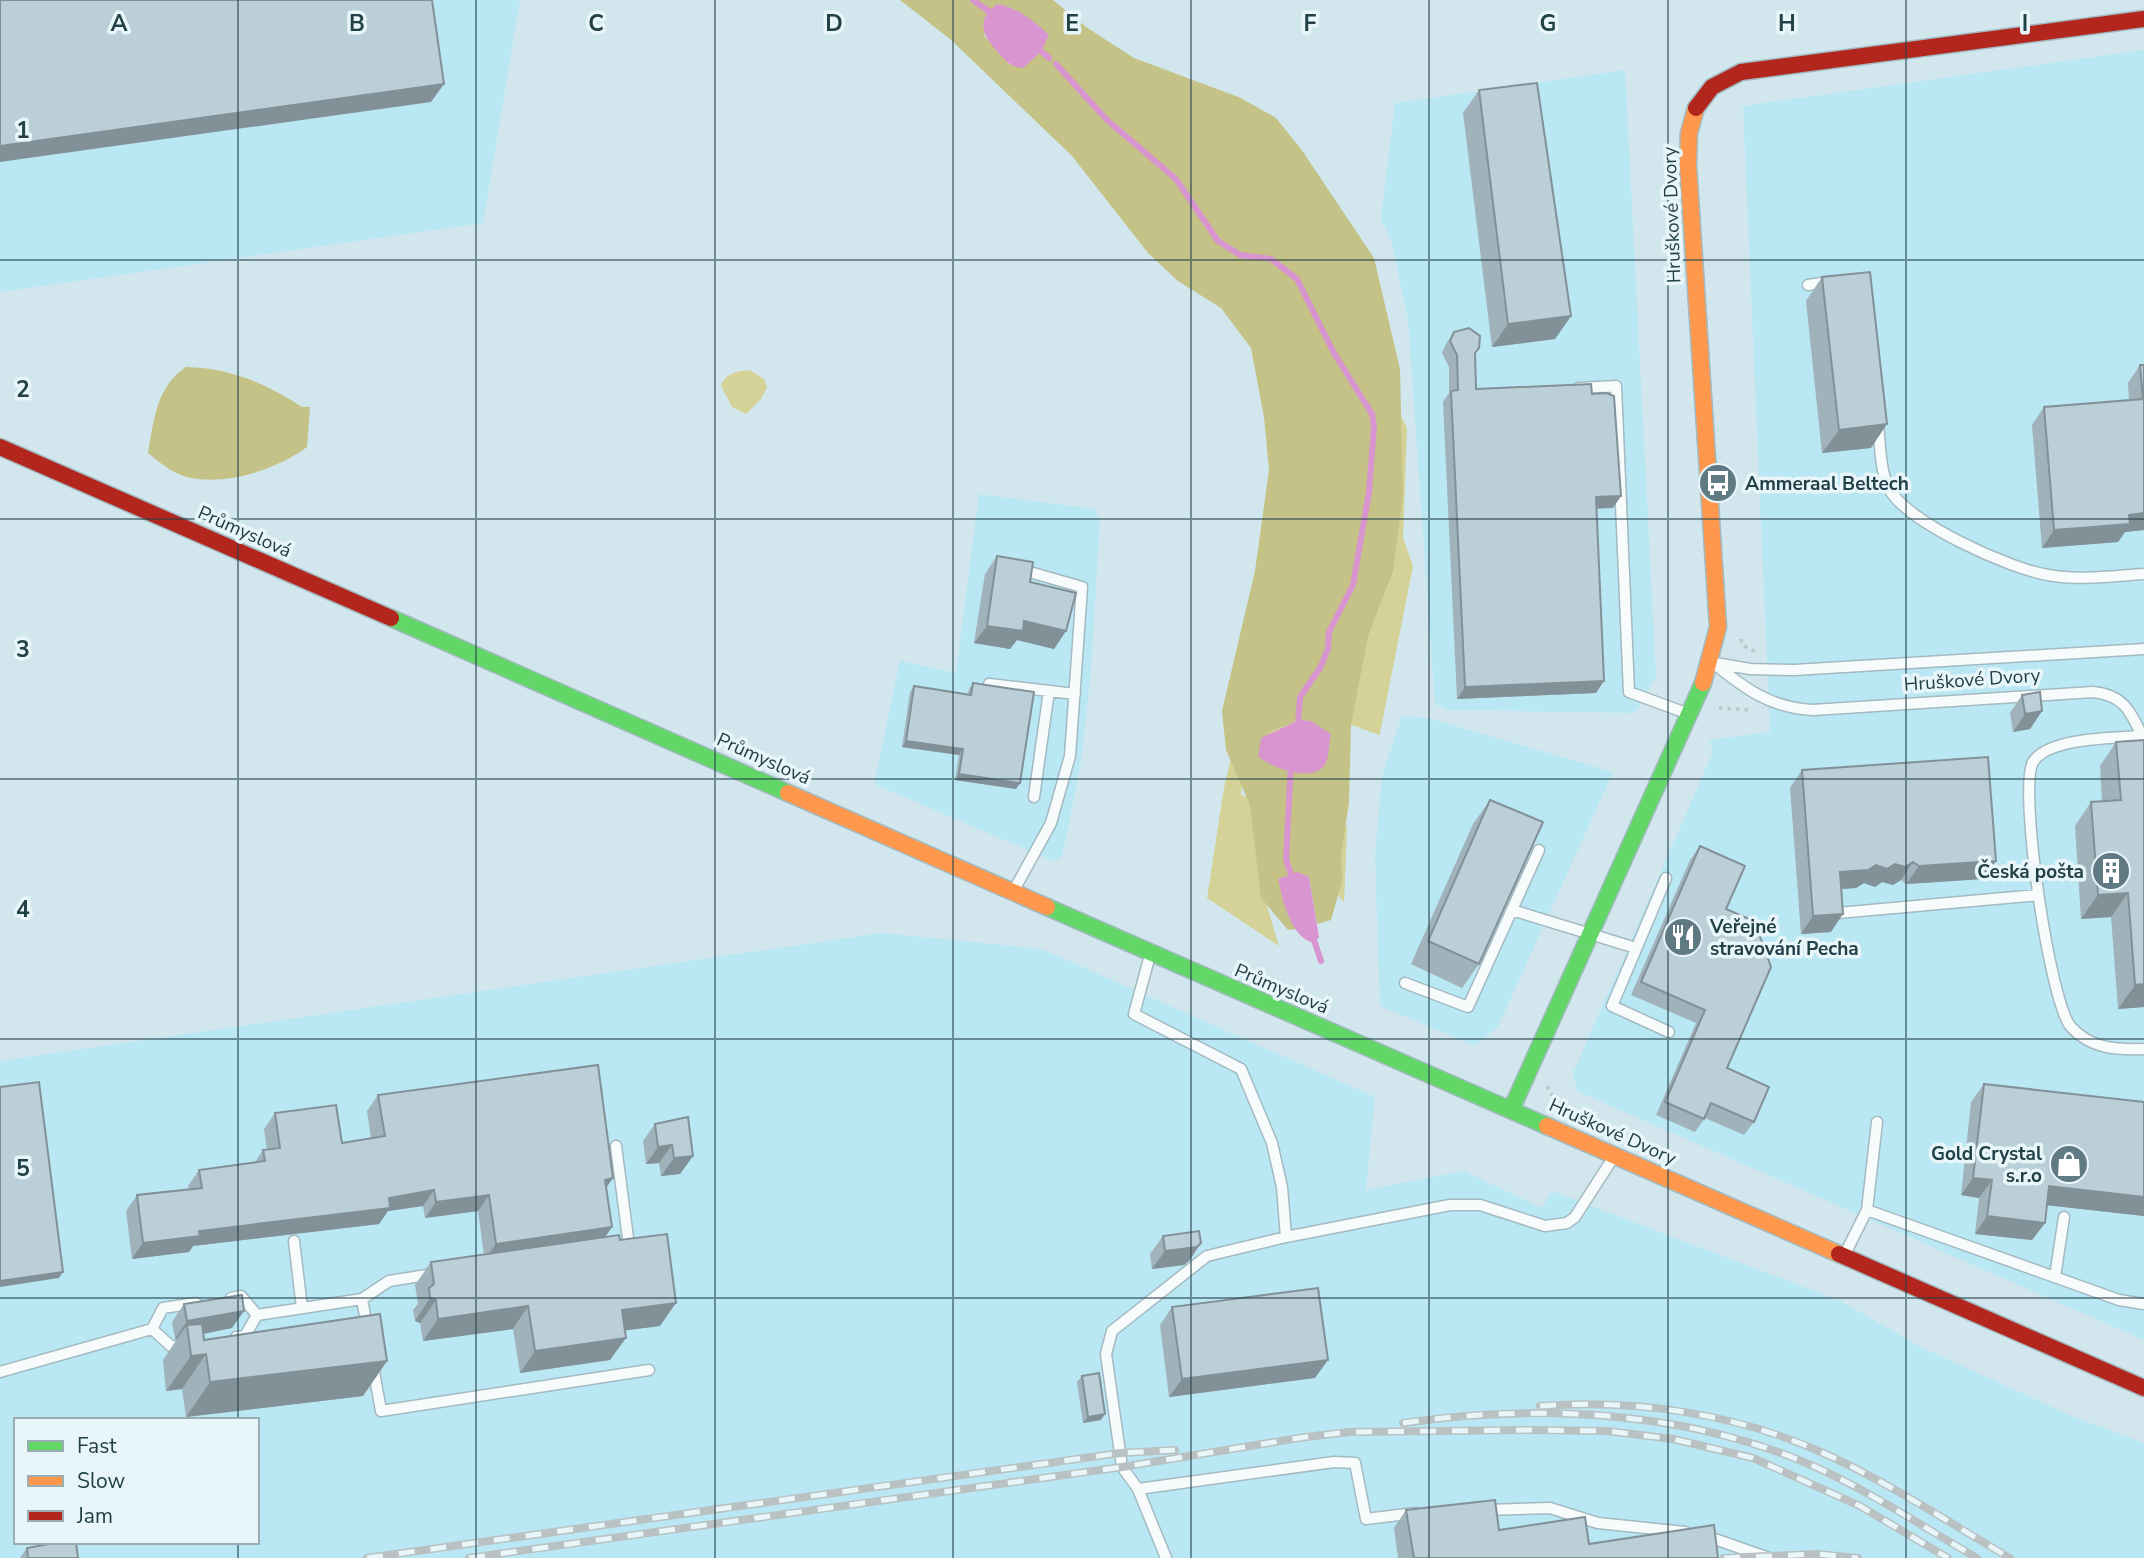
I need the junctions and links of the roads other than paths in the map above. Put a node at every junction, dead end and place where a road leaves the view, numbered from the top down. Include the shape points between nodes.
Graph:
1 (2144, 19) edge
2 (1834, 281) edge
3 (1808, 285) dead end
4 (1564, 389) edge
5 (1877, 413) edge
6 (0, 447) edge
7 (1006, 565) edge
8 (2144, 574) edge
9 (2144, 649) edge
10 (1711, 662) junction
11 (989, 684) edge
12 (1049, 691) junction
13 (1075, 694) junction
14 (1690, 715) junction
15 (2143, 736) edge
16 (1034, 797) dead end
17 (1539, 850) edge
18 (1666, 878) dead end
19 (1014, 890) junction
20 (2038, 895) junction
21 (1512, 910) junction
22 (1838, 913) edge
23 (1588, 934) junction
24 (1636, 947) junction
25 (1150, 954) junction
26 (1405, 983) dead end
27 (1669, 1032) dead end
28 (2144, 1049) edge
29 (1512, 1108) junction
30 (1877, 1122) dead end
31 (616, 1146) dead end
32 (1615, 1155) junction
33 (1867, 1210) junction
34 (2064, 1217) dead end
35 (1286, 1237) junction
36 (293, 1241) dead end
37 (616, 1248) edge
38 (1843, 1258) junction
39 (442, 1273) edge
40 (2055, 1277) junction
41 (362, 1299) junction
42 (215, 1300) edge
43 (202, 1302) edge
44 (2144, 1304) edge
45 (302, 1308) junction
46 (257, 1315) junction
47 (152, 1329) junction
48 (368, 1337) edge
49 (220, 1339) edge
50 (196, 1343) edge
51 (370, 1349) edge
52 (649, 1370) dead end
53 (0, 1372) edge
54 (2144, 1388) edge
55 (1138, 1489) junction
56 (1470, 1511) edge
57 (1430, 1512) edge
58 (1166, 1558) edge
59 (1769, 1558) edge

1 - 10 street, Hruškové Dvory via 1741,72 1708,87 1690,125 1688,165 1718,627
2 - 3 lane
4 - 14 lane via 1616,386 1629,692
5 - 8 lane via 1888,486 1900,504 1934,529 2045,575 2075,579
6 - 19 street, Průmyslová
7 - 13 lane via 1082,587
9 - 10 lane, Hruškové Dvory via 1794,670
10 - 14 street, Hruškové Dvory
10 - 15 lane, Hruškové Dvory via 1761,699 1790,709 2110,694 2123,701
11 - 12 lane
12 - 13 lane
12 - 16 lane
13 - 19 lane via 1070,756 1051,823
14 - 23 street, Hruškové Dvory
15 - 20 lane via 2093,739 2052,748 2033,762 2027,788
17 - 21 lane
18 - 24 lane
19 - 25 street, Průmyslová
20 - 22 lane
20 - 28 lane via 2056,992 2070,1026 2099,1047
21 - 23 lane
21 - 26 lane via 1468,1007
23 - 24 lane
23 - 29 street, Hruškové Dvory
24 - 27 lane via 1612,1006
25 - 29 street, Průmyslová
25 - 35 lane via 1134,1014 1241,1069 1272,1143
29 - 32 street, Hruškové Dvory
30 - 33 lane
31 - 37 lane via 629,1246
32 - 35 lane via 1567,1223 1545,1226 1480,1205 1450,1205
32 - 38 street, Hruškové Dvory
33 - 38 lane
33 - 40 lane
34 - 40 lane
35 - 55 lane via 1207,1256 1112,1331 1106,1354 1122,1467
36 - 45 lane
38 - 54 street, Hruškové Dvory
39 - 41 lane via 389,1281
40 - 44 lane
41 - 45 lane
41 - 48 lane
42 - 46 lane via 241,1296
43 - 47 lane via 163,1308
45 - 46 lane
46 - 49 lane via 245,1336
47 - 50 lane via 172,1347
47 - 53 lane
51 - 52 lane via 381,1411
55 - 57 lane via 1354,1463 1366,1519
55 - 58 lane
56 - 59 lane via 1550,1508 1598,1523 1699,1534

